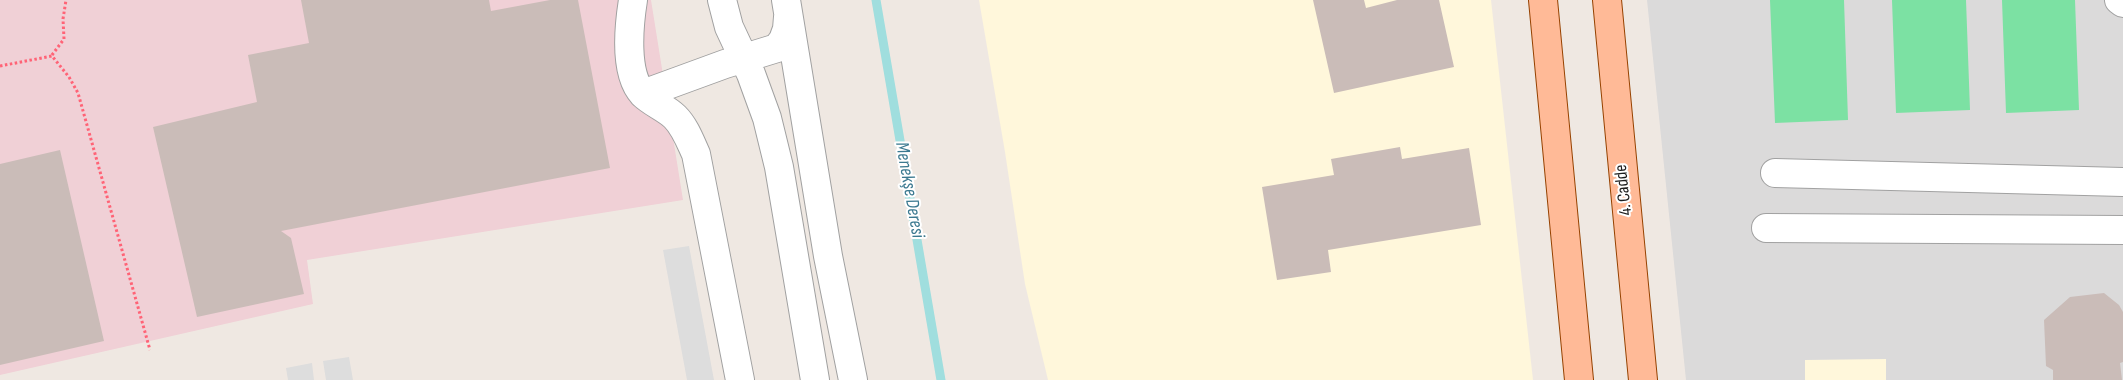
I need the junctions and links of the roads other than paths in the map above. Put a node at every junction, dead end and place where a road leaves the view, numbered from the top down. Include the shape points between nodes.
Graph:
1 (722, 0) edge
2 (1542, 0) edge
3 (1606, 0) edge
4 (2119, 0) edge
5 (636, 1) edge
6 (2123, 4) edge
7 (787, 8) edge
8 (744, 58) junction
9 (643, 94) junction
10 (1775, 173) dead end
11 (2123, 182) edge
12 (1766, 228) dead end
13 (2123, 230) edge
14 (740, 380) edge
15 (815, 380) edge
16 (853, 380) edge
17 (1579, 380) edge
18 (1643, 380) edge

1 - 8 street via 729,27
2 - 17 main road
3 - 18 main road, 4. Cadde
4 - 6 street
5 - 9 street via 628,34 635,83
7 - 8 street via 787,29 783,40 776,48
7 - 16 street via 828,256
8 - 9 street
8 - 15 street via 767,118 779,167
9 - 14 street via 674,116 696,154
10 - 11 street
12 - 13 street

